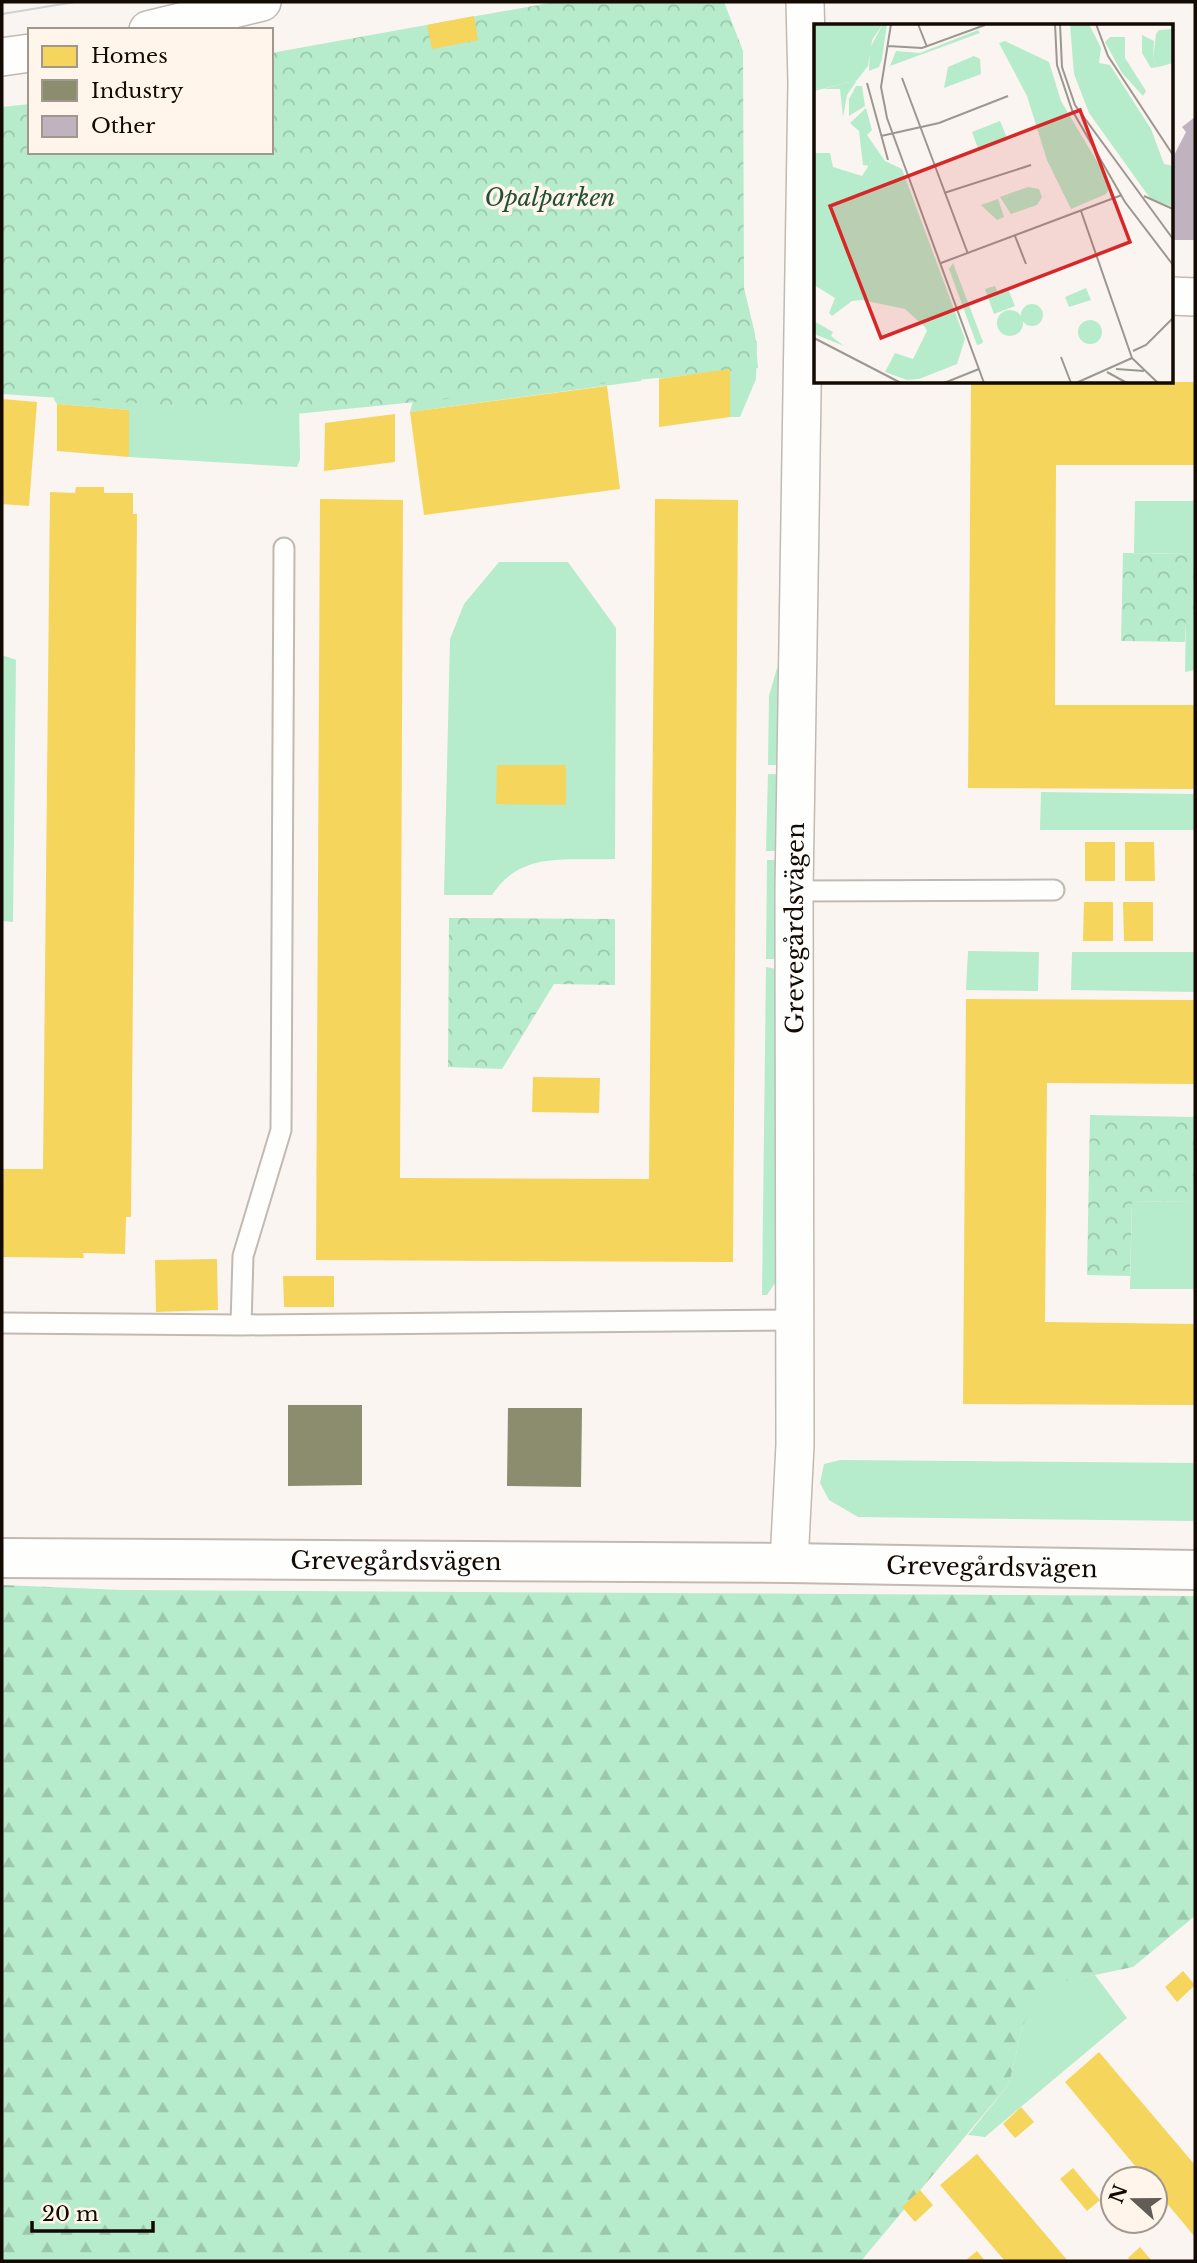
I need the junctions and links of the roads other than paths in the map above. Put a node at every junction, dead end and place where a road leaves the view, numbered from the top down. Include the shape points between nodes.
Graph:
1 (262, 2) edge
2 (805, 2) edge
3 (156, 28) edge
4 (28, 53) edge
5 (2, 57) edge
6 (810, 294) edge
7 (1172, 296) edge
8 (1195, 296) edge
9 (284, 548) dead end
10 (1054, 890) dead end
11 (794, 891) junction
12 (793, 1320) junction
13 (2, 1322) edge
14 (241, 1325) junction
15 (2, 1558) edge
16 (789, 1563) junction
17 (1195, 1570) edge

1 - 3 street
2 - 6 street, Grevegårdsvägen
4 - 5 street
6 - 11 street, Grevegårdsvägen
7 - 8 street
9 - 14 lane via 281,1130 243,1256
10 - 11 lane
11 - 12 street, Grevegårdsvägen
12 - 14 lane
12 - 16 street, Grevegårdsvägen via 795,1445
13 - 14 lane
15 - 16 street, Grevegårdsvägen
16 - 17 street, Grevegårdsvägen

